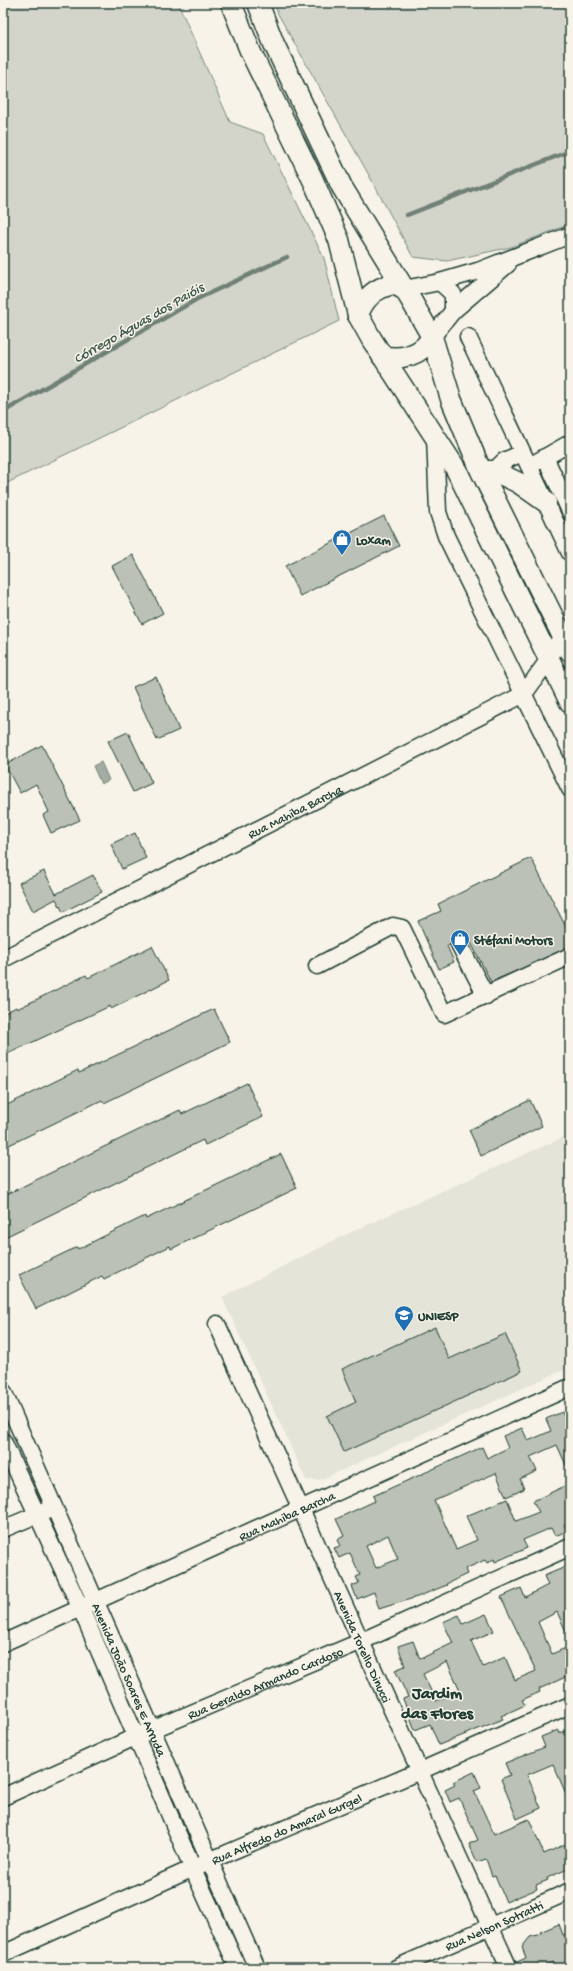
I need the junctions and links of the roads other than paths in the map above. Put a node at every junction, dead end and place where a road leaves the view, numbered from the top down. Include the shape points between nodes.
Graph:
1 (231, 3) edge
2 (258, 3) edge
3 (570, 235) edge
4 (520, 254) junction
5 (440, 282) junction
6 (404, 289) junction
7 (453, 311) junction
8 (358, 315) junction
9 (468, 337) dead end
10 (432, 338) junction
11 (382, 356) junction
12 (435, 436) junction
13 (570, 443) edge
14 (545, 457) junction
15 (525, 460) junction
16 (487, 471) junction
17 (546, 502) junction
18 (570, 511) edge
19 (570, 553) edge
20 (566, 643) edge
21 (549, 659) junction
22 (524, 694) junction
23 (570, 702) edge
24 (570, 789) edge
25 (459, 944) dead end
26 (570, 956) edge
27 (3, 959) edge
28 (317, 966) dead end
29 (486, 996) junction
30 (217, 1324) dead end
31 (570, 1387) edge
32 (3, 1392) edge
33 (3, 1441) edge
34 (55, 1507) junction
35 (301, 1508) junction
36 (37, 1515) junction
37 (3, 1529) edge
38 (570, 1546) edge
39 (82, 1568) junction
40 (66, 1576) junction
41 (97, 1602) junction
42 (81, 1609) junction
43 (362, 1641) junction
44 (3, 1643) edge
45 (570, 1705) edge
46 (152, 1730) junction
47 (135, 1737) junction
48 (420, 1771) junction
49 (3, 1797) edge
50 (209, 1861) junction
51 (193, 1869) junction
52 (570, 1891) edge
53 (491, 1926) junction
54 (3, 1954) edge
55 (238, 1968) edge
56 (257, 1968) edge
57 (396, 1968) edge
58 (509, 1968) edge

1 - 8 main road via 251,53 313,180 339,240
2 - 6 main road via 274,44 342,187
3 - 4 street
4 - 5 street via 478,271
4 - 7 street
5 - 6 street
5 - 7 street via 453,294
6 - 8 main road via 393,284 374,291
6 - 10 main road
7 - 10 street
8 - 11 main road
9 - 15 street
10 - 11 main road via 426,346 410,356
10 - 16 main road via 451,399
11 - 12 main road
12 - 21 main road via 456,469
12 - 22 street via 438,512 444,530
13 - 14 street
14 - 15 street
14 - 18 street
15 - 16 street via 504,461
15 - 17 street
16 - 17 main road via 519,483
16 - 20 main road
17 - 19 street
20 - 21 street, Rua Mahiba Barcha
21 - 22 street, Rua Mahiba Barcha
21 - 23 main road
22 - 24 street
22 - 27 street, Rua Mahiba Barcha
25 - 29 street
26 - 29 street
28 - 29 street via 392,926 397,926 402,928 444,1014
30 - 35 street, Avenida Torello Dinucci
31 - 35 street, Rua Mahiba Barcha
32 - 34 street, Avenida João Soares E Arruda
33 - 36 street, Avenida João Soares E Arruda
34 - 36 street
34 - 39 street, Avenida João Soares E Arruda
35 - 41 street, Rua Mahiba Barcha
35 - 43 street, Avenida Torello Dinucci
36 - 37 street
36 - 40 street, Avenida João Soares E Arruda
38 - 43 street, Rua Geraldo Armando Cardoso
39 - 40 street
39 - 41 street, Avenida João Soares E Arruda
40 - 42 street, Avenida João Soares E Arruda
41 - 42 street, Rua Mahiba Barcha
41 - 46 street, Avenida João Soares E Arruda
42 - 44 street, Rua Mahiba Barcha
42 - 47 street, Avenida João Soares E Arruda
43 - 46 street, Rua Geraldo Armando Cardoso
43 - 48 street, Avenida Torello Dinucci
45 - 48 street, Rua Alfredo do Amaral Gurgel
46 - 47 street, Rua Geraldo Armando Cardoso
46 - 50 street, Avenida João Soares E Arruda
47 - 49 street, Rua Geraldo Armando Cardoso
47 - 51 street, Avenida João Soares E Arruda
48 - 50 street, Rua Alfredo do Amaral Gurgel
48 - 53 street, Avenida Torello Dinucci
50 - 51 street, Rua Alfredo do Amaral Gurgel
50 - 56 street, Avenida João Soares E Arruda
51 - 54 street, Rua Alfredo do Amaral Gurgel
51 - 55 street, Avenida João Soares E Arruda
52 - 53 street, Rua Nelson Sotratti
53 - 57 street, Rua Nelson Sotratti
53 - 58 street, Avenida Torello Dinucci

